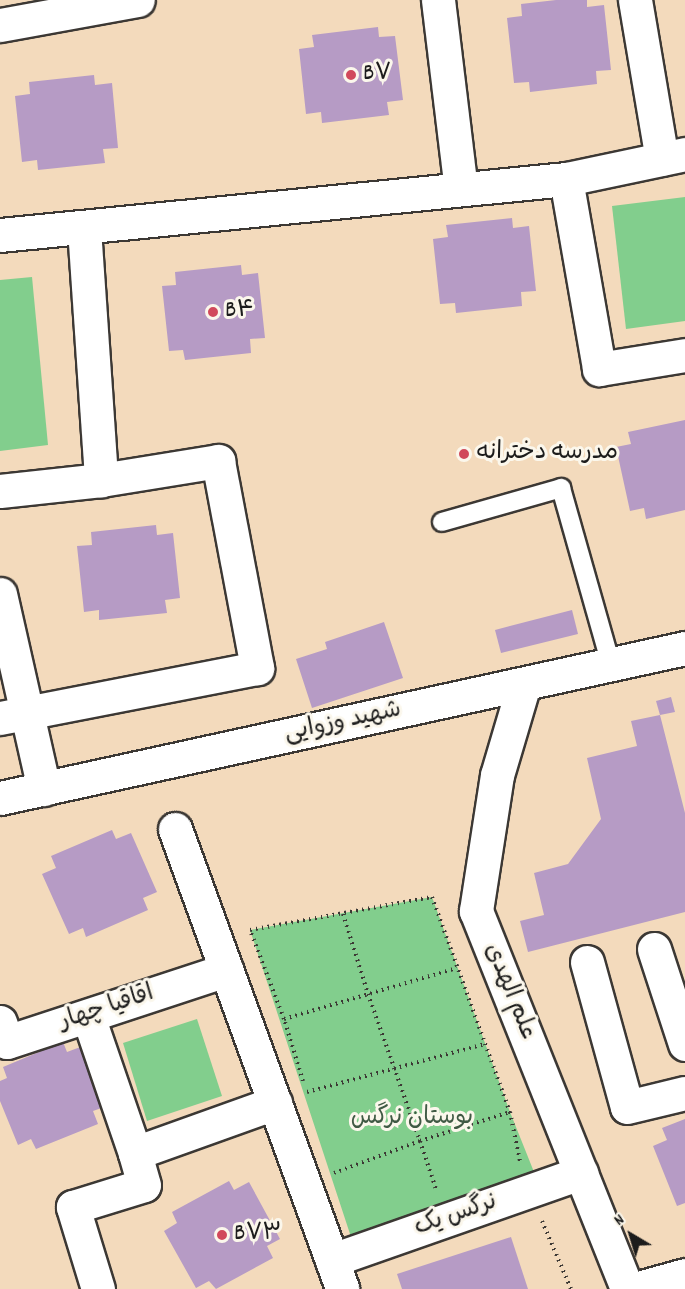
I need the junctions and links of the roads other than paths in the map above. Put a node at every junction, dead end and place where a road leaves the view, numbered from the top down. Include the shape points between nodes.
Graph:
1 (138, 0) edge
2 (438, 0) edge
3 (634, 0) edge
4 (0, 25) edge
5 (674, 157) edge
6 (566, 178) junction
7 (461, 189) junction
8 (84, 228) junction
9 (0, 235) edge
10 (685, 355) edge
11 (101, 480) junction
12 (0, 491) edge
13 (442, 522) dead end
14 (0, 594) edge
15 (684, 652) edge
16 (611, 664) junction
17 (524, 684) junction
18 (14, 716) edge
19 (44, 789) junction
20 (0, 798) edge
21 (175, 829) dead end
22 (654, 949) dead end
23 (587, 962) dead end
24 (226, 970) junction
25 (88, 1016) junction
26 (0, 1022) edge
27 (685, 1044) edge
28 (685, 1093) edge
29 (275, 1103) junction
30 (135, 1154) junction
31 (581, 1173) junction
32 (337, 1274) edge
33 (685, 1275) edge
34 (98, 1289) edge
35 (627, 1289) edge
36 (635, 1289) edge

1 - 4 street
2 - 7 street
3 - 5 street
5 - 6 street
6 - 7 street
6 - 10 street via 599,369
7 - 8 street
8 - 9 street
8 - 11 street
11 - 12 street
11 - 18 street via 218,462 257,668
13 - 16 lane via 561,488
14 - 18 street
15 - 16 street, شهید وزوایی
16 - 17 street, شهید وزوایی
17 - 19 street, شهید وزوایی
17 - 31 street, علم الهدی via 496,775 476,911
18 - 19 street
19 - 20 street, شهید وزوایی
21 - 24 street
22 - 27 street
23 - 28 street via 627,1107
24 - 25 street, اقاقیا چهار
24 - 29 street
25 - 26 street, اقاقیا چهار via 7,1042
25 - 30 street
29 - 30 street
29 - 32 street
30 - 34 street via 144,1185 73,1207
31 - 32 street, نرگس یک
31 - 35 street, علم الهدی
33 - 36 street

